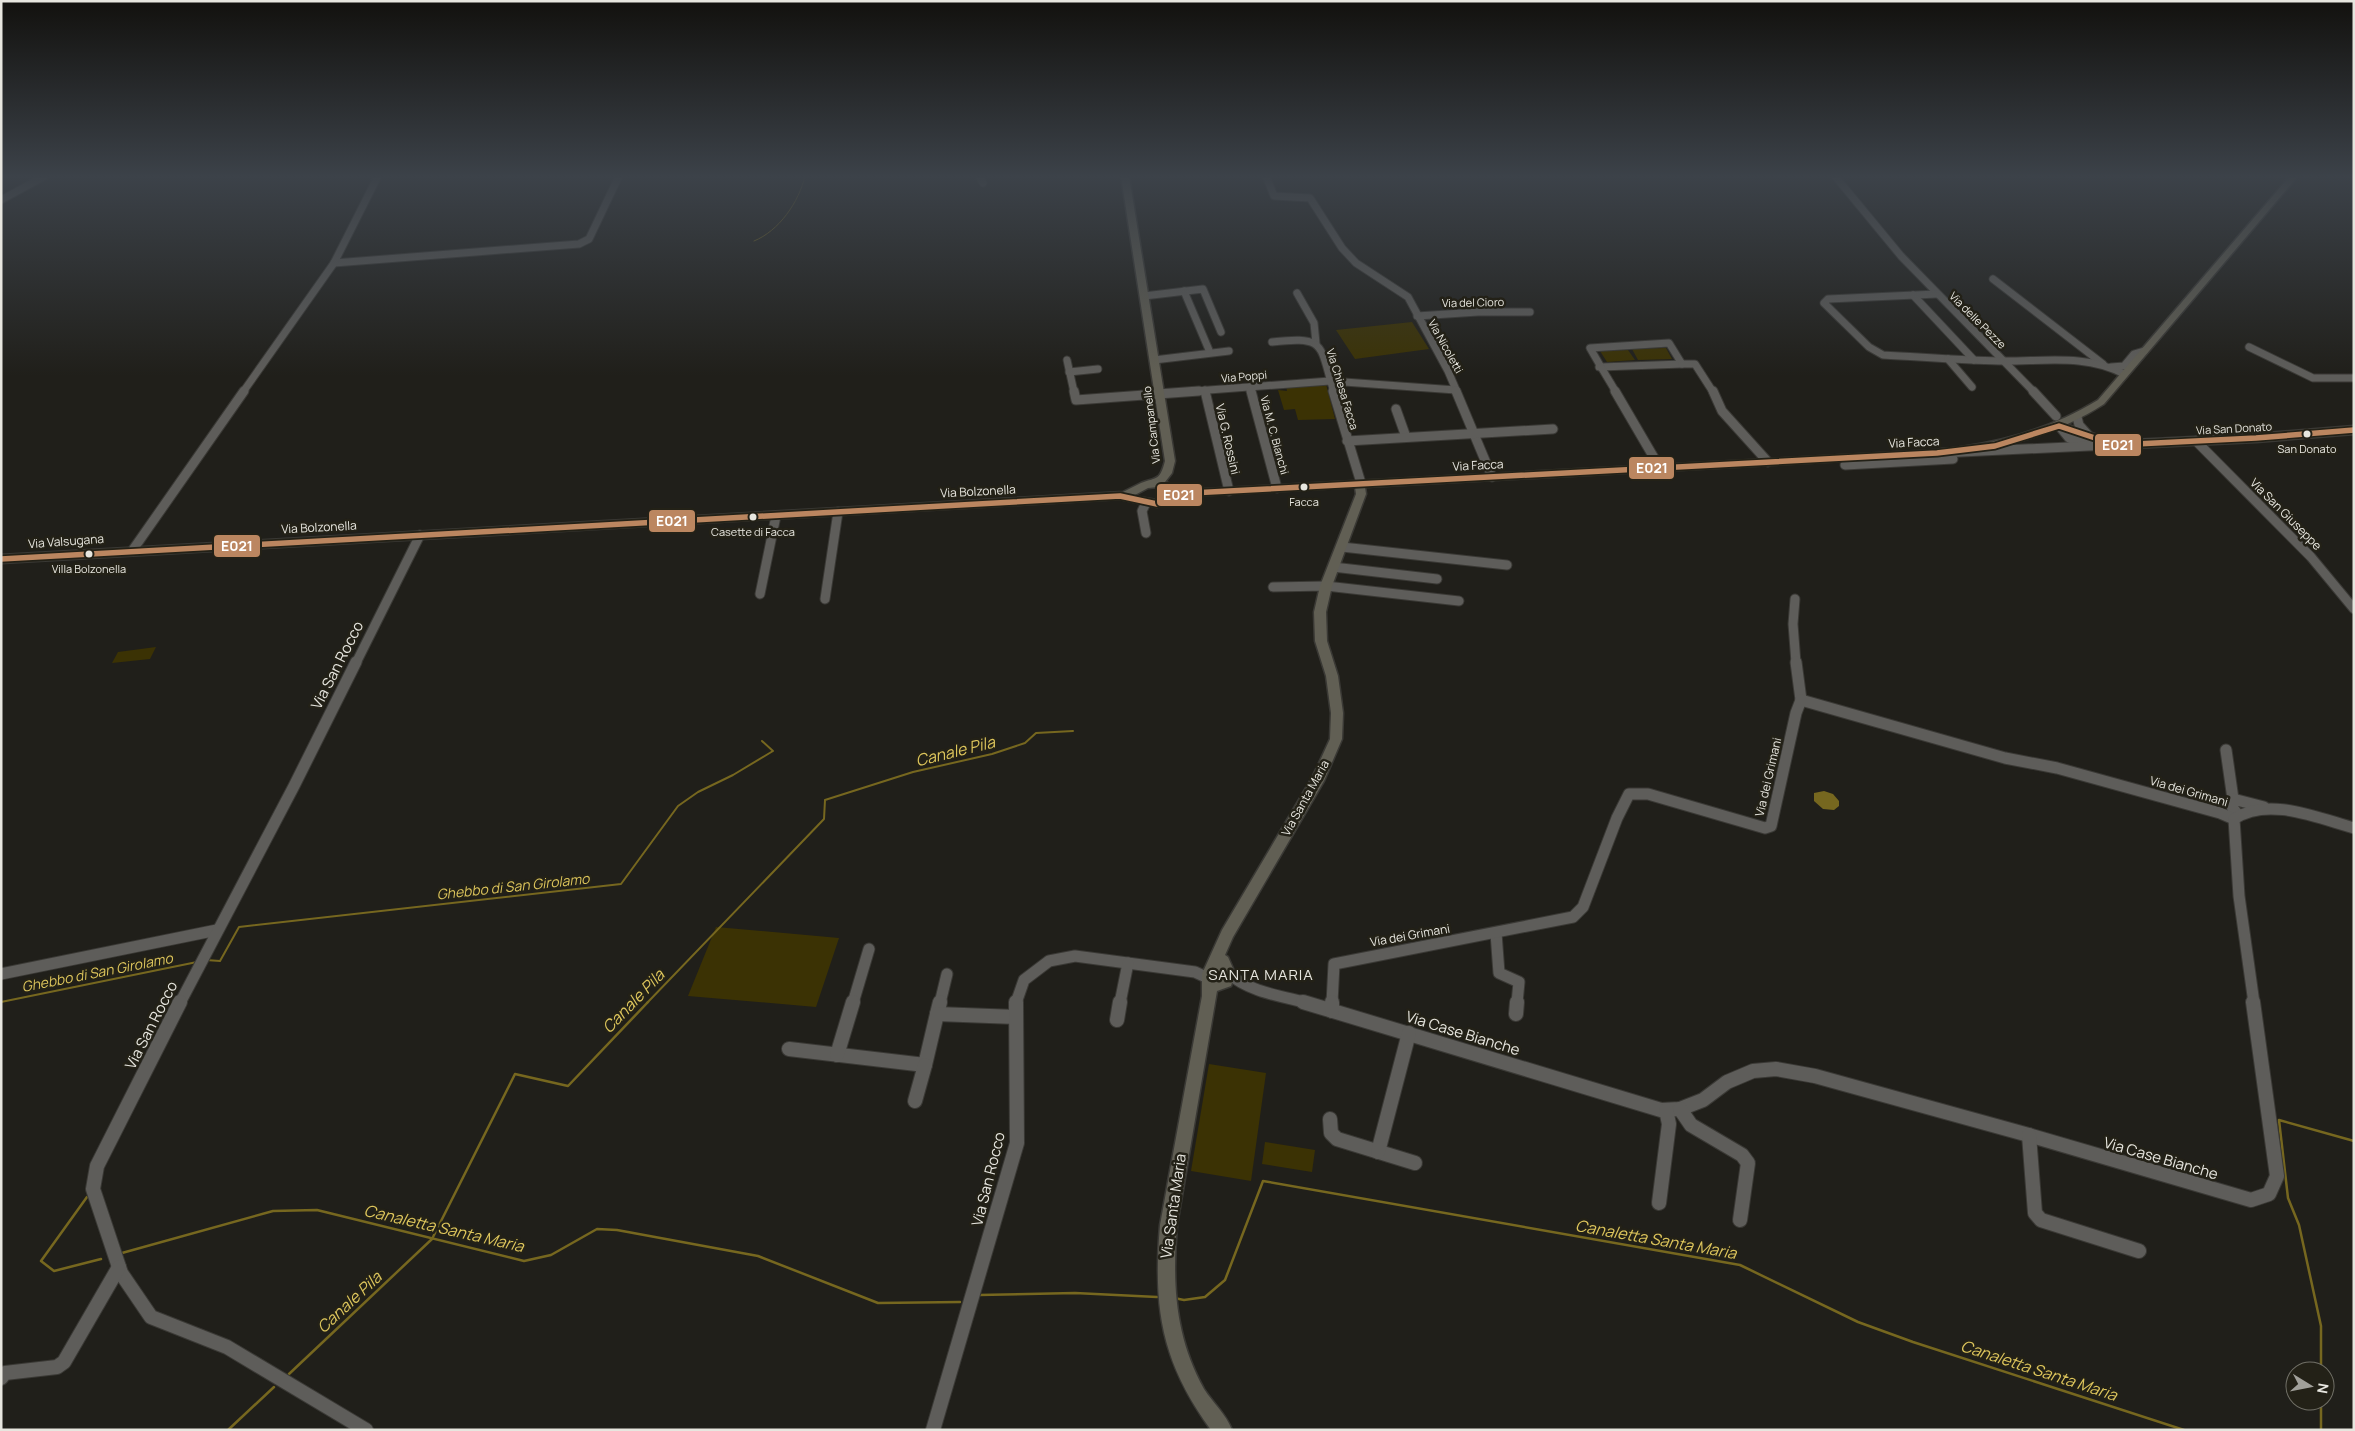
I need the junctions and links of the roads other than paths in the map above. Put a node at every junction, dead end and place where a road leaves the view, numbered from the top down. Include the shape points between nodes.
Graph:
1 (344, 243) edge
2 (582, 243) edge
3 (1134, 243) edge
4 (1340, 243) edge
5 (1890, 243) edge
6 (2237, 243) edge
7 (334, 263) junction
8 (1993, 279) dead end
9 (1184, 291) junction
10 (1297, 293) dead end
11 (1937, 294) junction
12 (1912, 295) junction
13 (1144, 296) junction
14 (1530, 312) dead end
15 (1417, 316) junction
16 (1222, 332) dead end
17 (1272, 342) dead end
18 (1316, 343) junction
19 (2250, 347) dead end
20 (1209, 350) dead end
21 (1229, 351) dead end
22 (2144, 351) junction
23 (1948, 359) junction
24 (1066, 360) dead end
25 (1154, 360) junction
26 (1974, 360) junction
27 (2004, 360) junction
28 (1682, 364) junction
29 (1599, 367) junction
30 (2107, 368) junction
31 (1098, 369) dead end
32 (1069, 372) junction
33 (2124, 374) junction
34 (2354, 378) edge
35 (1330, 381) junction
36 (1972, 387) dead end
37 (1250, 388) junction
38 (1456, 390) junction
39 (1205, 391) junction
40 (1161, 394) junction
41 (2106, 396) junction
42 (1396, 409) dead end
43 (2056, 416) dead end
44 (2077, 417) junction
45 (2059, 426) junction
46 (1553, 429) dead end
47 (2354, 430) edge
48 (1474, 433) junction
49 (1406, 438) junction
50 (2091, 438) junction
51 (1347, 441) junction
52 (2196, 441) junction
53 (2134, 444) junction
54 (2116, 445) junction
55 (2100, 446) junction
56 (1938, 453) junction
57 (1768, 462) junction
58 (1845, 465) dead end
59 (1660, 468) junction
60 (1492, 477) junction
61 (1360, 483) junction
62 (1158, 484) junction
63 (1347, 484) junction
64 (1277, 488) junction
65 (1229, 491) junction
66 (1168, 494) junction
67 (1141, 497) junction
68 (1358, 499) junction
69 (838, 512) junction
70 (776, 516) junction
71 (1146, 533) dead end
72 (420, 535) junction
73 (1342, 547) junction
74 (132, 551) junction
75 (1, 559) edge
76 (1507, 565) dead end
77 (1333, 567) junction
78 (1437, 579) dead end
79 (1326, 586) junction
80 (1273, 587) dead end
81 (760, 594) dead end
82 (1795, 598) dead end
83 (826, 599) dead end
84 (1458, 601) dead end
85 (2354, 609) edge
86 (1801, 700) junction
87 (2226, 750) dead end
88 (2233, 799) junction
89 (2265, 808) junction
90 (2236, 817) junction
91 (2354, 828) edge
92 (217, 930) junction
93 (1496, 933) junction
94 (869, 950) dead end
95 (1128, 963) junction
96 (1, 974) edge
97 (947, 974) dead end
98 (1216, 978) junction
99 (1332, 1011) junction
100 (937, 1014) junction
101 (1516, 1014) dead end
102 (1016, 1017) junction
103 (1117, 1020) dead end
104 (1409, 1033) junction
105 (789, 1050) dead end
106 (837, 1054) junction
107 (925, 1065) junction
108 (915, 1101) dead end
109 (1673, 1109) junction
110 (1330, 1119) dead end
111 (2029, 1135) junction
112 (1378, 1152) junction
113 (1415, 1163) dead end
114 (1660, 1203) dead end
115 (1740, 1220) dead end
116 (2139, 1251) dead end
117 (119, 1267) junction
118 (1, 1378) edge
119 (366, 1430) edge
120 (933, 1430) edge
121 (1223, 1430) edge

1 - 7 street
2 - 7 street
3 - 13 main road, Via Campanello
4 - 15 street, Via Nicoletti via 1356,264 1403,293
5 - 11 street, Via delle Pezze
6 - 22 main road, Via Facca
7 - 74 street
8 - 30 street via 2101,360
9 - 13 street
9 - 16 street via 1203,289
9 - 20 street
10 - 18 street via 1315,326
11 - 12 street, Via delle Pezze
11 - 27 street, Via delle Pezze
12 - 23 street, Via delle Pezze via 1828,299 1824,302 1875,352
12 - 26 street
13 - 25 main road, Via Campanello
14 - 15 street, Via del Cioro
15 - 38 street, Via Nicoletti
17 - 18 street, Via Chiesa Facca via 1302,339
18 - 35 street, Via Chiesa Facca
19 - 34 street via 2313,378
21 - 25 street
22 - 30 street via 2134,354 2124,366
22 - 33 main road, Via Facca
23 - 26 street, Via delle Pezze
23 - 36 street
24 - 32 street, Via Poppi
25 - 40 main road, Via Campanello
26 - 27 street, Via delle Pezze
27 - 30 street, Via delle Pezze via 2079,360
27 - 43 street, Via delle Pezze
28 - 29 street
28 - 29 street via 1669,343 1592,347 1589,350
28 - 57 street via 1695,364 1722,411
29 - 59 street
30 - 33 street, Via delle Pezze
30 - 41 street via 2116,378
31 - 32 street
32 - 40 street, Via Poppi via 1076,400
33 - 41 main road, Via Facca
35 - 37 street, Via Poppi
35 - 38 street, Via Poppi
35 - 51 street, Via Chiesa Facca
37 - 39 street, Via Poppi
37 - 64 street, Via M. C. Bianchi
38 - 48 street, Via Nicoletti
39 - 40 street, Via Poppi
39 - 65 street, Via G. Rossini
40 - 62 main road, Via Campanello via 1170,461 1167,473
41 - 44 main road, Via Facca via 2102,402
42 - 49 street
44 - 45 main road, Via Facca
44 - 50 street via 2083,431
45 - 50 street, Via San Donato
45 - 55 street, Via San Donato via 2076,441
45 - 56 main road, Via Facca via 1995,446
46 - 48 street
47 - 52 street, Via San Donato
48 - 49 street
48 - 60 street, Via Nicoletti
49 - 51 street
50 - 54 street, Via San Donato
51 - 61 street, Via Chiesa Facca
52 - 53 street, Via San Donato
52 - 85 street, Via San Giuseppe via 2311,557
53 - 54 street, Via San Donato
53 - 58 street via 2135,452 2078,452
54 - 55 street, Via San Donato
55 - 56 street, Via San Donato
56 - 57 main road, Via Facca
57 - 59 main road, Via Facca
59 - 60 main road, Via Facca
60 - 61 main road, Via Facca
61 - 63 main road, Via Facca
61 - 68 main road, Via Santa Maria via 1362,490
62 - 66 main road
62 - 67 main road, Via Bolzonella via 1148,484
63 - 64 main road, Via Facca
63 - 68 main road
64 - 65 main road, Via Facca
65 - 66 main road, Via Facca
66 - 67 main road, Via Bolzonella via 1158,504
67 - 69 main road, Via Bolzonella
67 - 71 street
68 - 73 main road, Via Santa Maria
69 - 70 main road, Via Bolzonella
69 - 83 street
70 - 72 main road, Via Bolzonella
70 - 81 street
72 - 74 main road, Via Bolzonella
72 - 92 street, Via San Rocco via 294,786
73 - 76 street
73 - 77 main road, Via Santa Maria
74 - 75 main road, Via Valsugana
77 - 78 street
77 - 79 main road, Via Santa Maria
79 - 80 street
79 - 84 street
79 - 98 main road, Via Santa Maria via 1320,612 1321,641 1332,676 1337,713 1336,739 1319,777 1227,934
82 - 86 street via 1792,613 1794,649
86 - 90 street, Via dei Grimani via 2005,758 2057,768
86 - 93 street, Via dei Grimani via 1772,826 1764,828 1648,794 1629,794 1583,907 1573,917
87 - 88 street, Via Case Bianche
88 - 89 street
88 - 90 street, Via Case Bianche
89 - 90 street
89 - 91 street
90 - 111 street, Via Case Bianche via 2239,896 2277,1176 2269,1194 2251,1200
92 - 96 street
92 - 117 street, Via San Rocco via 98,1166 93,1189
93 - 99 street, Via dei Grimani via 1334,964
93 - 101 street via 1500,973 1520,982
94 - 106 street
95 - 98 street, Via San Rocco
95 - 102 street, Via San Rocco via 1075,956 1049,961 1024,980 1016,999
95 - 103 street
97 - 100 street
98 - 99 street, Via Case Bianche
98 - 121 main road, Via Santa Maria via 1169,1209 1164,1272 1165,1300 1172,1335 1191,1385
99 - 104 street, Via Case Bianche
100 - 102 street
100 - 107 street
102 - 120 street, Via San Rocco via 1016,1143
104 - 109 street, Via Case Bianche via 1613,1097
104 - 112 street
105 - 106 street
106 - 107 street
107 - 108 street
109 - 111 street, Via Case Bianche via 1703,1100 1727,1082 1753,1071 1776,1069 1815,1076
109 - 114 street
109 - 115 street via 1748,1163
110 - 112 street via 1331,1133 1337,1139
111 - 116 street via 2035,1213 2042,1220
112 - 113 street
117 - 118 street via 64,1362 57,1367 6,1373
117 - 119 street, Via San Rocco via 151,1317 227,1347

